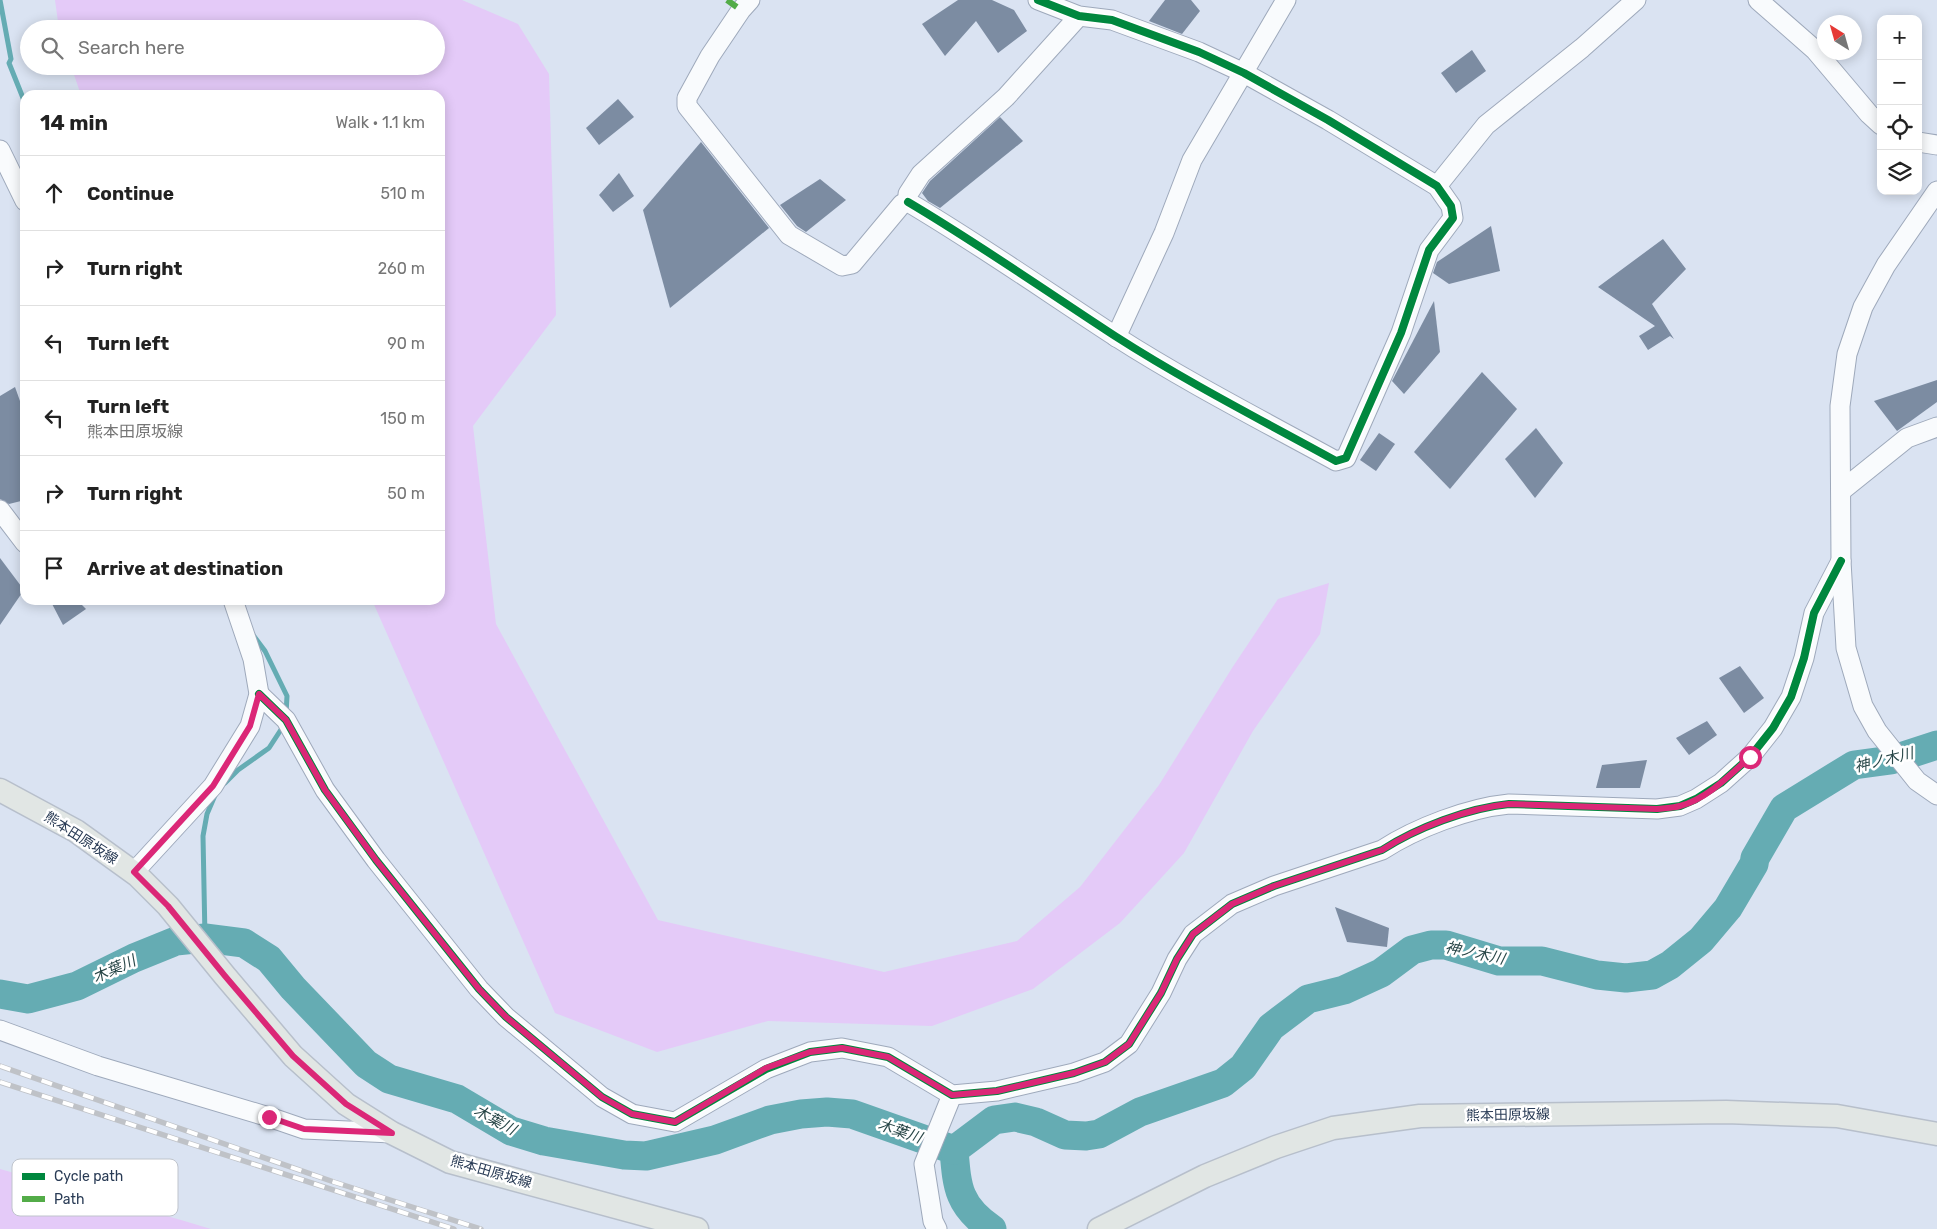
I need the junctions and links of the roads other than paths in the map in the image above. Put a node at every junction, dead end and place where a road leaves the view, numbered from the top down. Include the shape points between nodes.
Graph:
1 (750, 0) edge
2 (1038, 0) edge
3 (1286, 0) edge
4 (1636, 0) edge
5 (1758, 0) edge
6 (1079, 16) junction
7 (1244, 74) junction
8 (1877, 121) edge
9 (1922, 143) edge
10 (1937, 145) edge
11 (0, 150) edge
12 (1438, 186) junction
13 (20, 191) edge
14 (1937, 191) edge
15 (908, 202) junction
16 (1116, 337) junction
17 (1937, 427) edge
18 (1841, 491) junction
19 (0, 510) edge
20 (20, 536) edge
21 (1841, 561) junction
22 (235, 605) edge
23 (259, 694) junction
24 (0, 790) edge
25 (1937, 795) edge
26 (134, 872) junction
27 (0, 1030) edge
28 (952, 1095) junction
29 (392, 1133) junction
30 (1937, 1134) edge
31 (697, 1229) edge
32 (937, 1229) edge
33 (1099, 1229) edge

1 - 15 street via 710,56 687,98 687,106 789,235 842,266 852,264 902,204
2 - 6 street
3 - 7 street
4 - 12 street via 1486,125
5 - 8 street via 1815,50
6 - 7 street via 1112,20 1199,52
6 - 15 street via 1006,97 921,174 908,194
7 - 12 street
7 - 16 street via 1192,160 1164,233
9 - 10 street
11 - 13 street
12 - 16 street via 1453,218 1429,250 1401,333 1346,458 1336,461
14 - 18 street via 1881,273 1863,307 1847,354 1840,406
15 - 16 street via 965,236
17 - 18 street via 1907,438
18 - 21 street
19 - 20 street
21 - 25 street via 1846,648 1863,706 1877,731 1917,781
21 - 28 street via 1814,613 1791,698 1773,728 1750,757 1721,783 1696,799 1680,806 1657,809 1492,806 1457,816 1395,841 1382,850 1274,886 1232,904 1193,934 1129,1044 1105,1062 1074,1073 997,1091
22 - 23 street via 253,659
23 - 26 street via 250,726 213,786
23 - 28 street via 286,720 325,790 376,860 479,989 506,1017 602,1097 632,1114 675,1122 766,1068 810,1052 842,1048 888,1057
24 - 26 main road, 熊本田原坂線 via 76,831
26 - 29 main road, 熊本田原坂線 via 168,906 293,1056 346,1104
27 - 29 street via 98,1066 304,1129
28 - 32 street via 924,1164
29 - 31 main road, 熊本田原坂線 via 450,1162
30 - 33 main road, 熊本田原坂線 via 1837,1116 1736,1112 1420,1116 1333,1128 1276,1147 1205,1176

